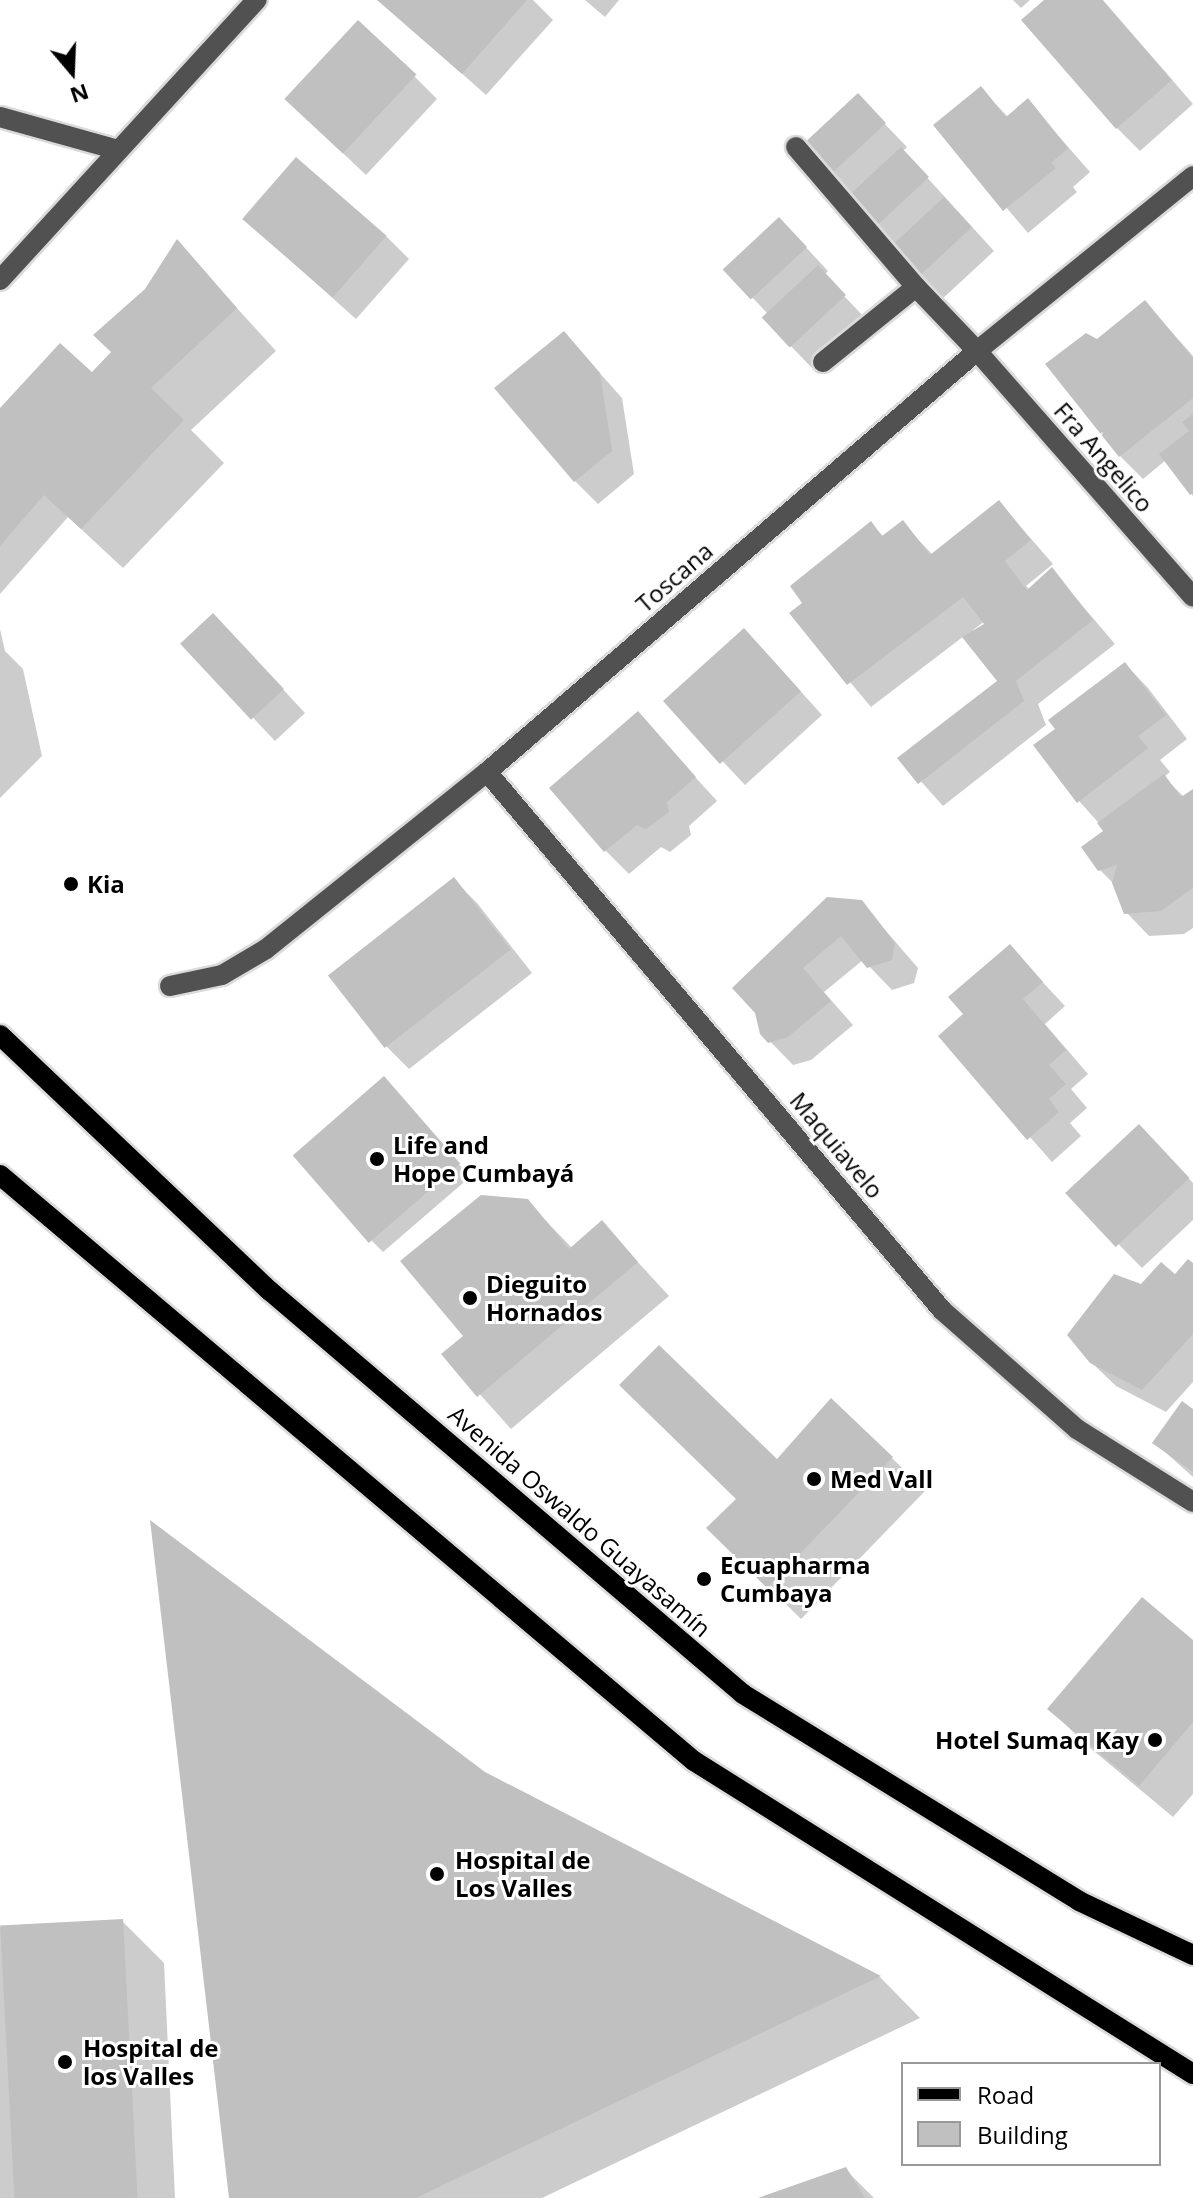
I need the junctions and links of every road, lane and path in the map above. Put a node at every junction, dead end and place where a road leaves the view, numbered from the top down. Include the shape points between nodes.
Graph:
1 (257, 0) edge
2 (0, 117) edge
3 (796, 147) dead end
4 (118, 150) junction
5 (1193, 176) edge
6 (0, 280) edge
7 (916, 287) junction
8 (977, 351) junction
9 (823, 362) dead end
10 (1193, 597) edge
11 (487, 772) junction
12 (170, 986) dead end
13 (0, 1035) edge
14 (0, 1175) edge
15 (1193, 1502) edge
16 (1193, 1955) edge
17 (1193, 2074) edge

1 - 4 street
2 - 4 street
3 - 7 street, Fra Angelico
4 - 6 street
5 - 8 street, Toscana
7 - 8 street, Fra Angelico
7 - 9 street
8 - 10 street, Fra Angelico
8 - 11 street, Toscana
11 - 12 street, Toscana via 266,949 222,975
11 - 15 street, Maquiavelo via 942,1310 1077,1429
13 - 16 main road, Avenida Oswaldo Guayasamín via 270,1291 743,1694 1079,1901
14 - 17 main road via 694,1761

